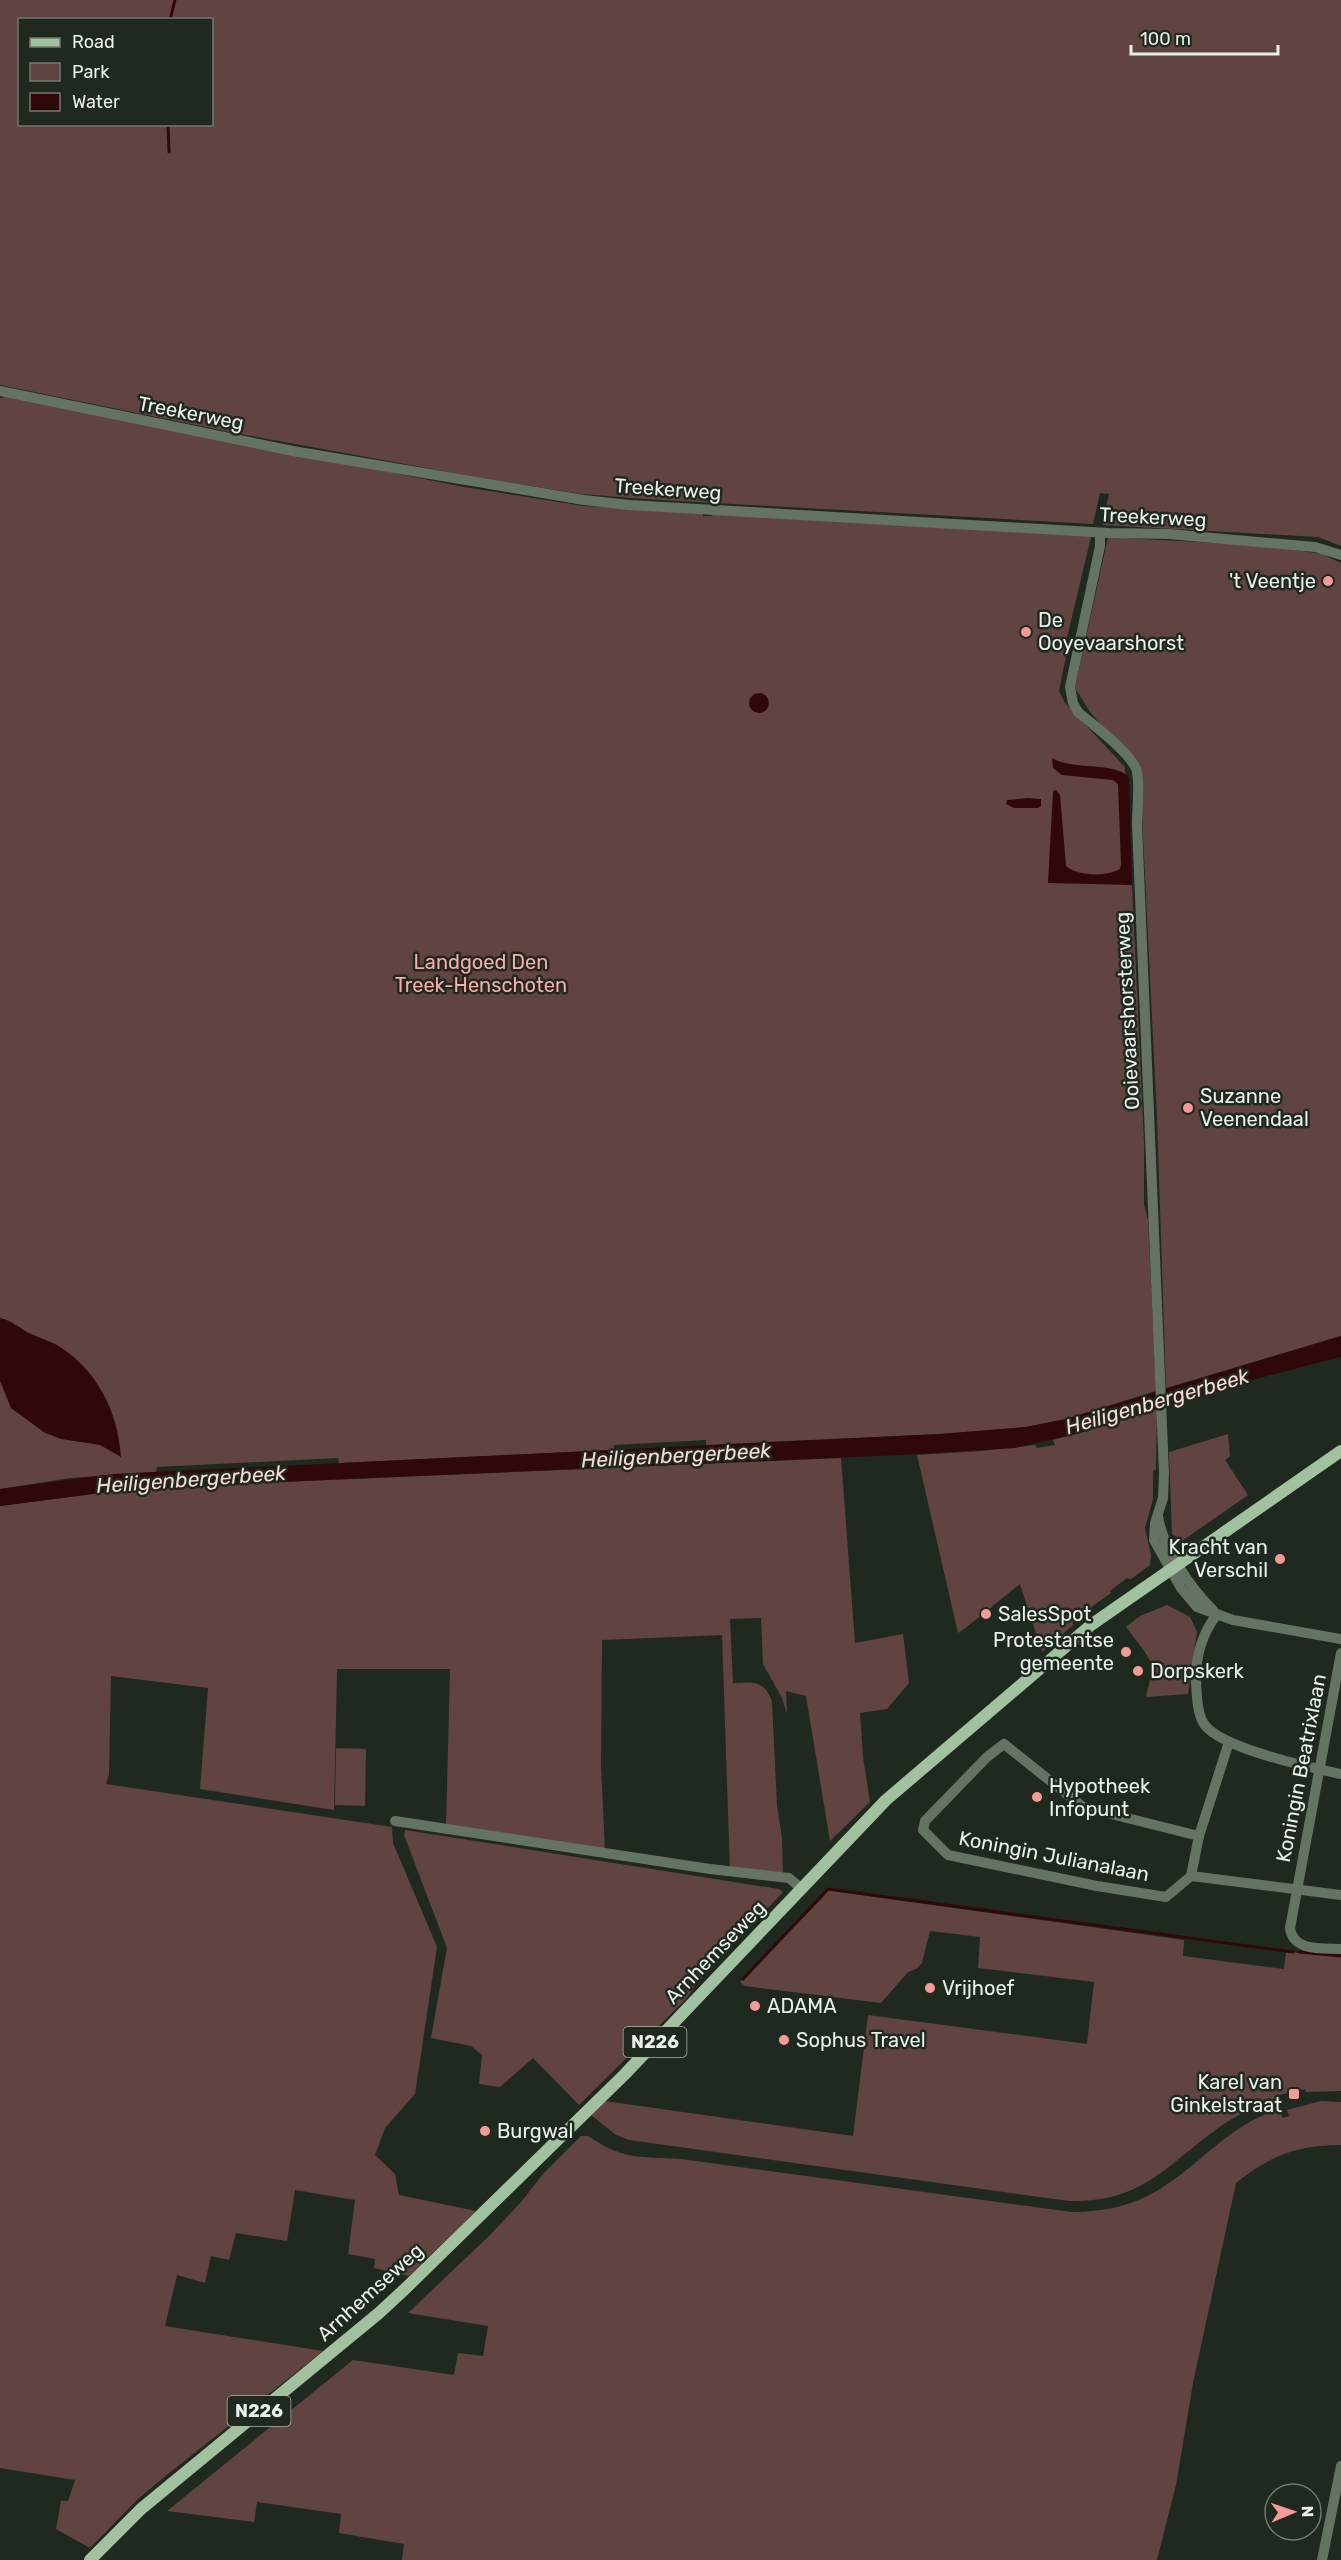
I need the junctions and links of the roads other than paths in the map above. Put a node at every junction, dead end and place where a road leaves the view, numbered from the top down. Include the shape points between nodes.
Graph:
1 (0, 391) edge
2 (1100, 533) junction
3 (1341, 555) edge
4 (1341, 1451) edge
5 (1175, 1568) junction
6 (1217, 1614) junction
7 (1341, 1639) edge
8 (1341, 1653) edge
9 (1229, 1742) junction
10 (1319, 1769) junction
11 (1341, 1774) edge
12 (395, 1821) dead end
13 (1199, 1836) junction
14 (1191, 1876) junction
15 (802, 1889) junction
16 (1296, 1889) junction
17 (1341, 1895) edge
18 (1341, 1949) edge
19 (1341, 2466) edge
20 (90, 2560) edge
21 (1322, 2560) edge

1 - 2 street, Treekerweg via 293,451 584,500
2 - 3 street, Treekerweg via 1169,534 1304,546
2 - 5 street, Ooievaarshorsterweg via 1070,687 1078,712 1125,754 1137,774 1164,1487 1153,1533
4 - 5 main road, Arnhemseweg / N226
5 - 6 street, Ooievaarshorsterweg via 1181,1588 1197,1607
5 - 15 main road, Arnhemseweg / N226 via 1091,1625 993,1707 886,1800
6 - 7 street, Ooievaarshorsterweg
6 - 9 street via 1200,1645 1197,1701 1203,1724
8 - 10 street, Koningin Beatrixlaan
9 - 10 street
9 - 13 street
10 - 11 street
10 - 16 street, Koningin Beatrixlaan
12 - 15 street via 789,1878
13 - 14 street
13 - 14 street, Koningin Julianalaan via 1083,1807 1004,1743 925,1821 923,1830 948,1855 1097,1886 1166,1897
14 - 16 street
15 - 20 main road, Arnhemseweg / N226 via 624,2075 379,2313 141,2509
16 - 17 street
16 - 18 street, Koningin Beatrixlaan via 1290,1928 1294,1941 1305,1946
19 - 21 street

